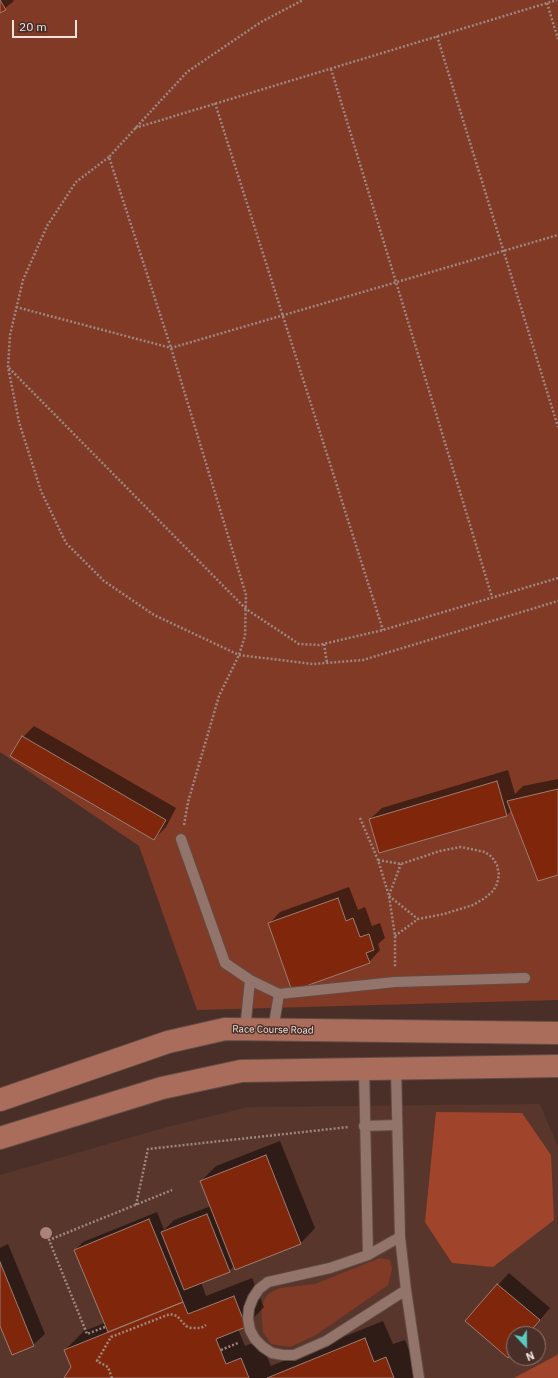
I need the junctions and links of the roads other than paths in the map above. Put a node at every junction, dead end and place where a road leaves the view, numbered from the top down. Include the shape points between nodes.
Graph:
1 (181, 839) road end
2 (525, 978) dead end
3 (250, 980) junction
4 (278, 994) junction
5 (245, 1030) junction
6 (273, 1030) junction
7 (558, 1033) edge
8 (558, 1066) edge
9 (364, 1068) junction
10 (396, 1069) junction
11 (0, 1100) edge
12 (397, 1125) junction
13 (364, 1126) junction
14 (0, 1138) edge
15 (400, 1237) junction
16 (368, 1255) junction
17 (406, 1290) junction
18 (419, 1378) edge

1 - 3 lane via 226,963
2 - 4 lane via 395,982
3 - 4 lane
3 - 5 lane
4 - 6 lane
5 - 6 main road, Race Course Road
5 - 11 main road, Race Course Road via 225,1029 168,1042
6 - 7 main road, Race Course Road
8 - 10 main road
9 - 10 main road
9 - 13 lane
9 - 14 main road via 241,1071 162,1088
10 - 12 lane
12 - 13 lane
12 - 15 lane
13 - 16 lane
15 - 16 lane
15 - 17 lane
16 - 17 lane via 330,1268 268,1282 259,1289 249,1308 249,1324 255,1339 272,1353 294,1355 326,1341
17 - 18 lane

